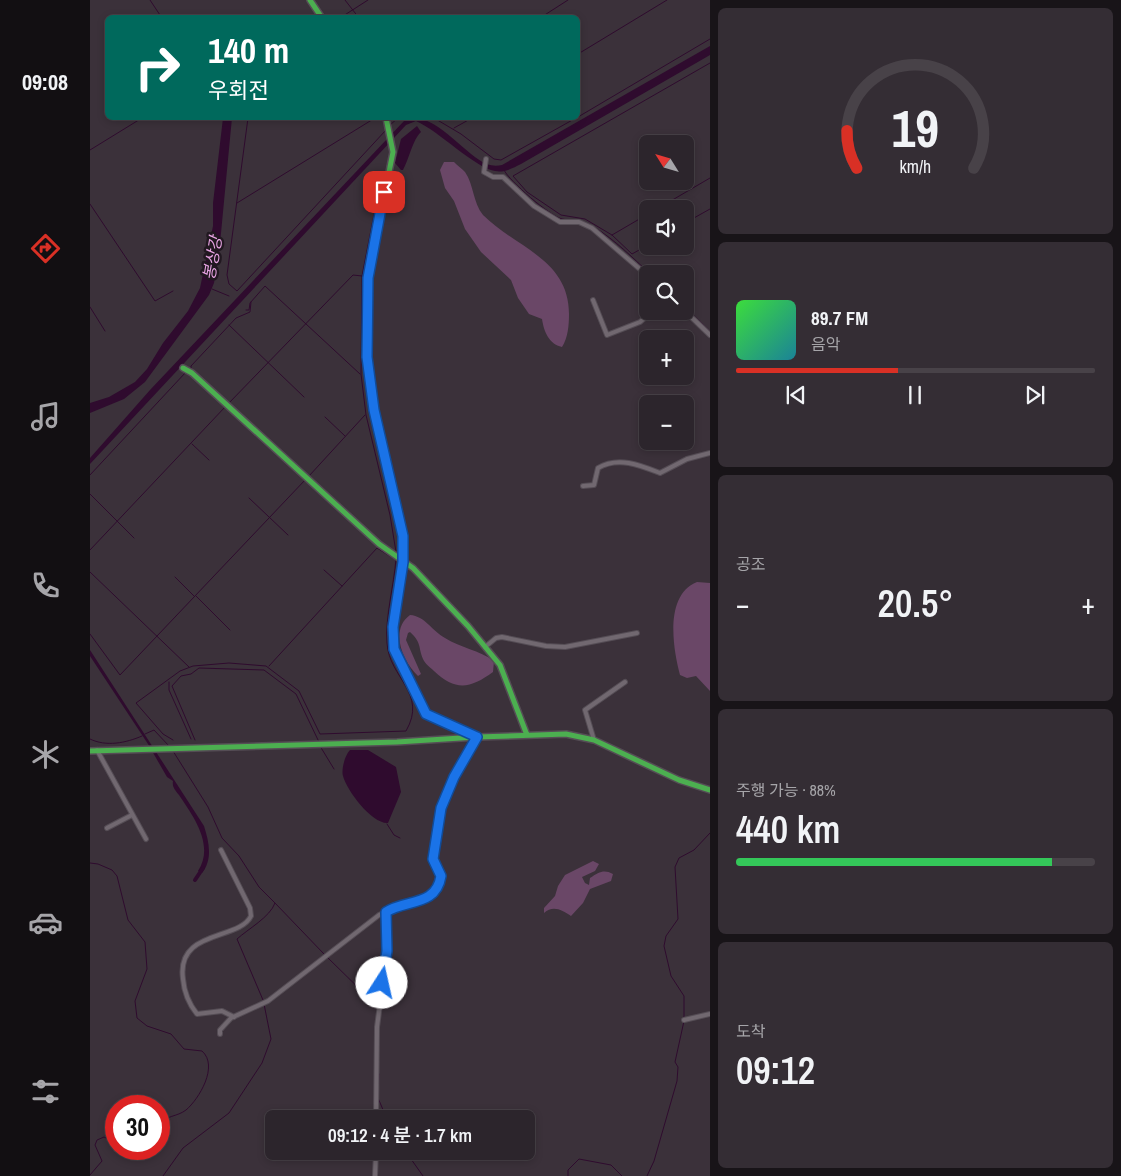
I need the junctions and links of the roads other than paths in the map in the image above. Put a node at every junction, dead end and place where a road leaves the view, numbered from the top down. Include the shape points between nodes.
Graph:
1 (310, 0) edge
2 (320, 15) edge
3 (387, 120) edge
4 (487, 161) dead end
5 (639, 268) edge
6 (593, 300) dead end
7 (642, 320) edge
8 (694, 320) edge
9 (710, 335) edge
10 (183, 368) dead end
11 (710, 453) edge
12 (583, 486) dead end
13 (398, 559) junction
14 (637, 633) dead end
15 (485, 647) junction
16 (625, 682) dead end
17 (527, 735) junction
18 (477, 737) junction
19 (594, 740) junction
20 (97, 750) junction
21 (90, 751) edge
22 (710, 790) edge
23 (132, 815) junction
24 (107, 828) dead end
25 (146, 839) dead end
26 (221, 850) dead end
27 (386, 912) junction
28 (710, 1014) edge
29 (234, 1017) junction
30 (684, 1020) dead end
31 (220, 1034) dead end
32 (376, 1110) edge
33 (376, 1160) edge
34 (375, 1176) edge

1 - 2 main road
3 - 13 main road via 393,152 368,278 367,357 374,410 403,536
4 - 5 street via 484,172 493,177 503,177 534,206 560,222 579,222 592,228
6 - 7 street via 607,335
8 - 9 street
10 - 13 main road
11 - 12 street via 687,459 660,473 625,462 614,462 598,468 594,485
13 - 15 main road via 412,568
13 - 18 main road via 393,627 394,649 399,661 426,714
14 - 15 street via 577,647 546,646 499,637
15 - 17 main road via 504,673
16 - 19 street via 585,710
17 - 18 main road
17 - 19 main road via 566,734
18 - 20 main road
18 - 27 street via 441,808 433,853 441,876 435,892 423,900
19 - 22 main road via 679,780
20 - 21 main road
20 - 23 street
23 - 24 street
23 - 25 street
26 - 29 street via 250,908 250,916 242,925 195,945 183,961 182,975 184,990 197,1014 222,1011
27 - 29 street via 268,1000
27 - 32 street via 387,951 377,1027
28 - 30 street
29 - 31 street via 223,1026
33 - 34 street

